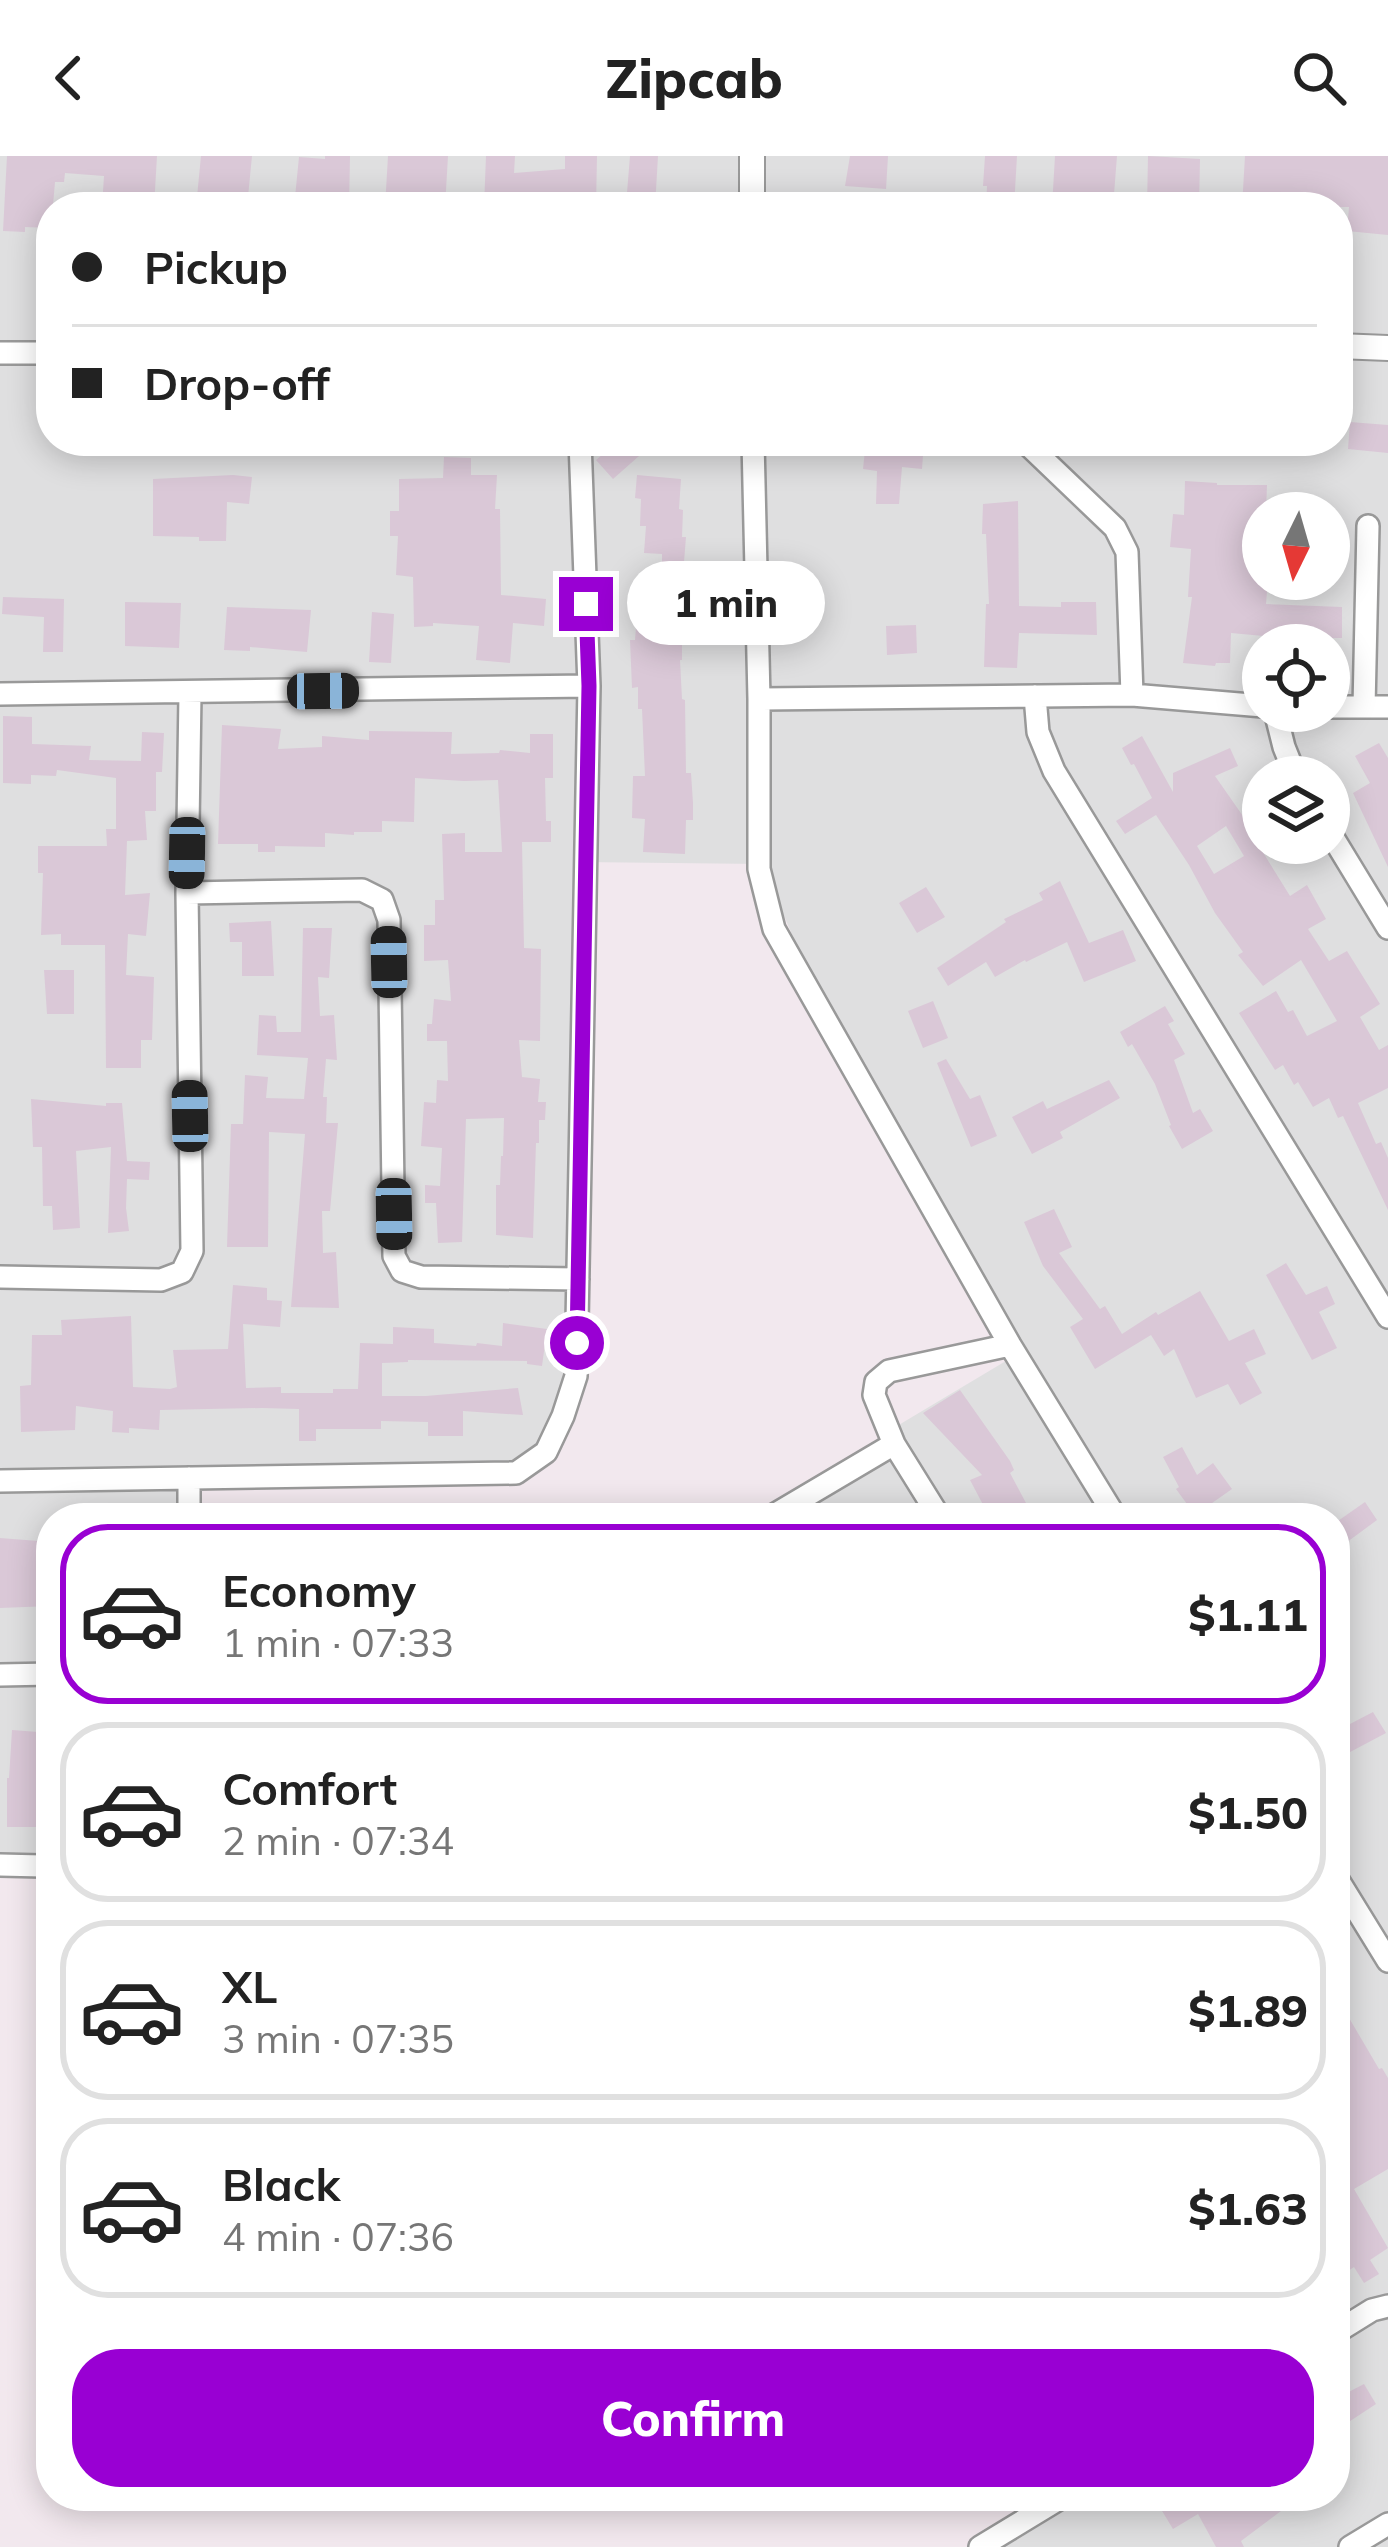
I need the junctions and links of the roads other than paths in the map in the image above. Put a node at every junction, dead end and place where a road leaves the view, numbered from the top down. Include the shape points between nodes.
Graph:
1 (752, 156) edge
2 (752, 192) edge
3 (1353, 347) edge
4 (1388, 348) edge
5 (0, 353) edge
6 (36, 353) edge
7 (581, 456) edge
8 (752, 456) edge
9 (1040, 456) edge
10 (1368, 526) dead end
11 (589, 686) junction
12 (0, 694) edge
13 (190, 694) junction
14 (1132, 695) junction
15 (1035, 696) junction
16 (759, 699) junction
17 (1242, 704) edge
18 (1350, 707) edge
19 (1364, 707) junction
20 (1388, 707) edge
21 (1349, 864) edge
22 (187, 892) junction
23 (1388, 928) edge
24 (0, 1277) edge
25 (578, 1279) junction
26 (1388, 1317) edge
27 (1010, 1345) junction
28 (894, 1444) junction
29 (189, 1478) junction
30 (0, 1481) edge
31 (189, 1503) edge
32 (794, 1503) edge
33 (931, 1503) edge
34 (1107, 1503) edge
35 (36, 1674) edge
36 (0, 1675) edge
37 (0, 1864) edge
38 (36, 1866) edge
39 (1350, 1899) edge
40 (1388, 1961) edge
41 (1388, 2306) edge
42 (1350, 2324) edge
43 (1039, 2511) edge
44 (1388, 2524) edge
45 (980, 2547) edge
46 (1351, 2547) edge

1 - 2 street
3 - 4 street
5 - 6 street
7 - 11 street
8 - 16 street
9 - 14 street via 1115,528 1127,552
10 - 19 street
11 - 13 street
11 - 25 street
12 - 13 street
13 - 22 street
14 - 15 street
14 - 17 street
15 - 16 street
15 - 26 street via 1054,771
16 - 27 street via 759,869 774,929
18 - 19 street
19 - 20 street
21 - 23 street
22 - 24 street via 192,1251 182,1272 161,1280
22 - 25 street via 362,890 382,900 394,1256 402,1271 421,1277
25 - 29 street via 576,1376 546,1452 516,1473
27 - 28 street via 889,1370 874,1395
27 - 34 street
28 - 32 street
28 - 33 street
29 - 30 street
29 - 31 street
35 - 36 street
37 - 38 street
39 - 40 street
41 - 42 street
43 - 45 street
44 - 46 street

